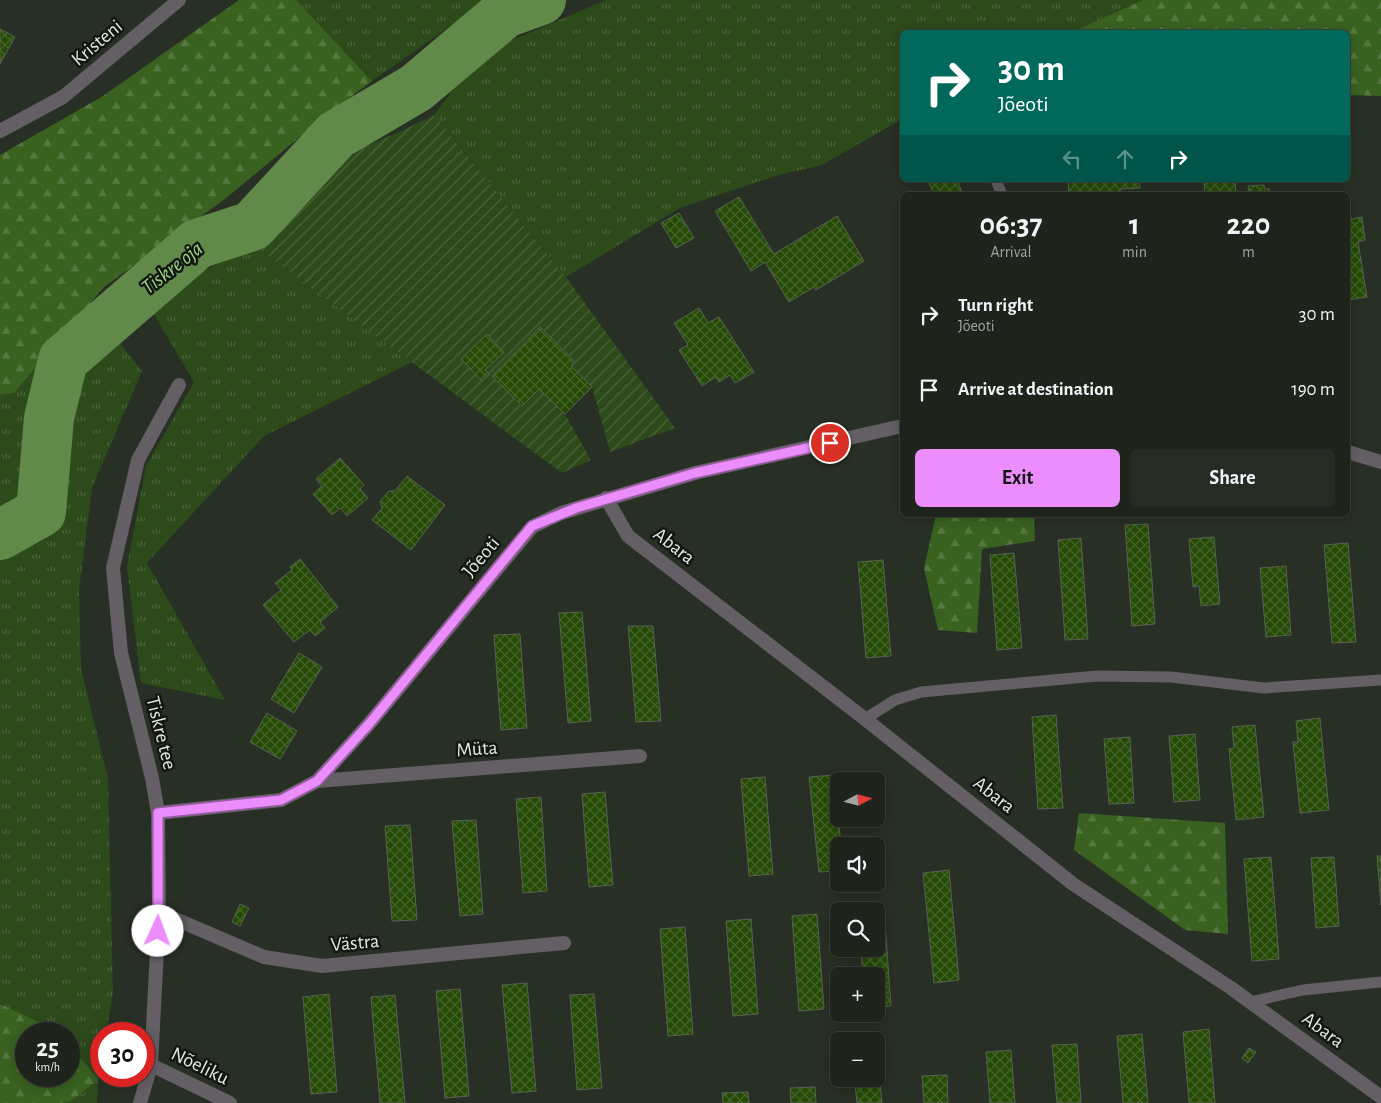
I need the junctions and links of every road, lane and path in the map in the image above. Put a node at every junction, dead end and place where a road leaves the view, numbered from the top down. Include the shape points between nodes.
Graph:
1 (179, 0) edge
2 (0, 131) edge
3 (179, 385) dead end
4 (900, 426) edge
5 (1350, 453) edge
6 (1381, 462) edge
7 (606, 498) junction
8 (1381, 680) edge
9 (866, 719) junction
10 (640, 756) dead end
11 (317, 781) junction
12 (158, 813) junction
13 (159, 912) junction
14 (564, 944) dead end
15 (1381, 982) edge
16 (1250, 1002) junction
17 (153, 1022) edge
18 (155, 1067) edge
19 (145, 1087) edge
20 (1381, 1097) edge
21 (140, 1103) edge
22 (230, 1103) edge

1 - 2 street, Kristeni via 63,97
3 - 12 street, Tiskre tee via 138,460 113,568 121,654
4 - 7 street, Jõeoti via 695,473
5 - 6 street
7 - 9 street, Abara via 628,536
7 - 11 street, Jõeoti via 532,526 369,724
8 - 9 lane via 1264,688 1171,677 1097,676 921,692 895,700
9 - 16 street, Abara via 1073,884
10 - 11 street, Müta
11 - 12 street, Jõeoti via 281,800
12 - 13 street, Tiskre tee
13 - 14 street, Västra via 264,957 322,966
13 - 17 street, Tiskre tee
15 - 16 lane via 1303,990
16 - 20 street, Abara
18 - 22 street, Nõeliku
19 - 21 street, Tiskre tee

